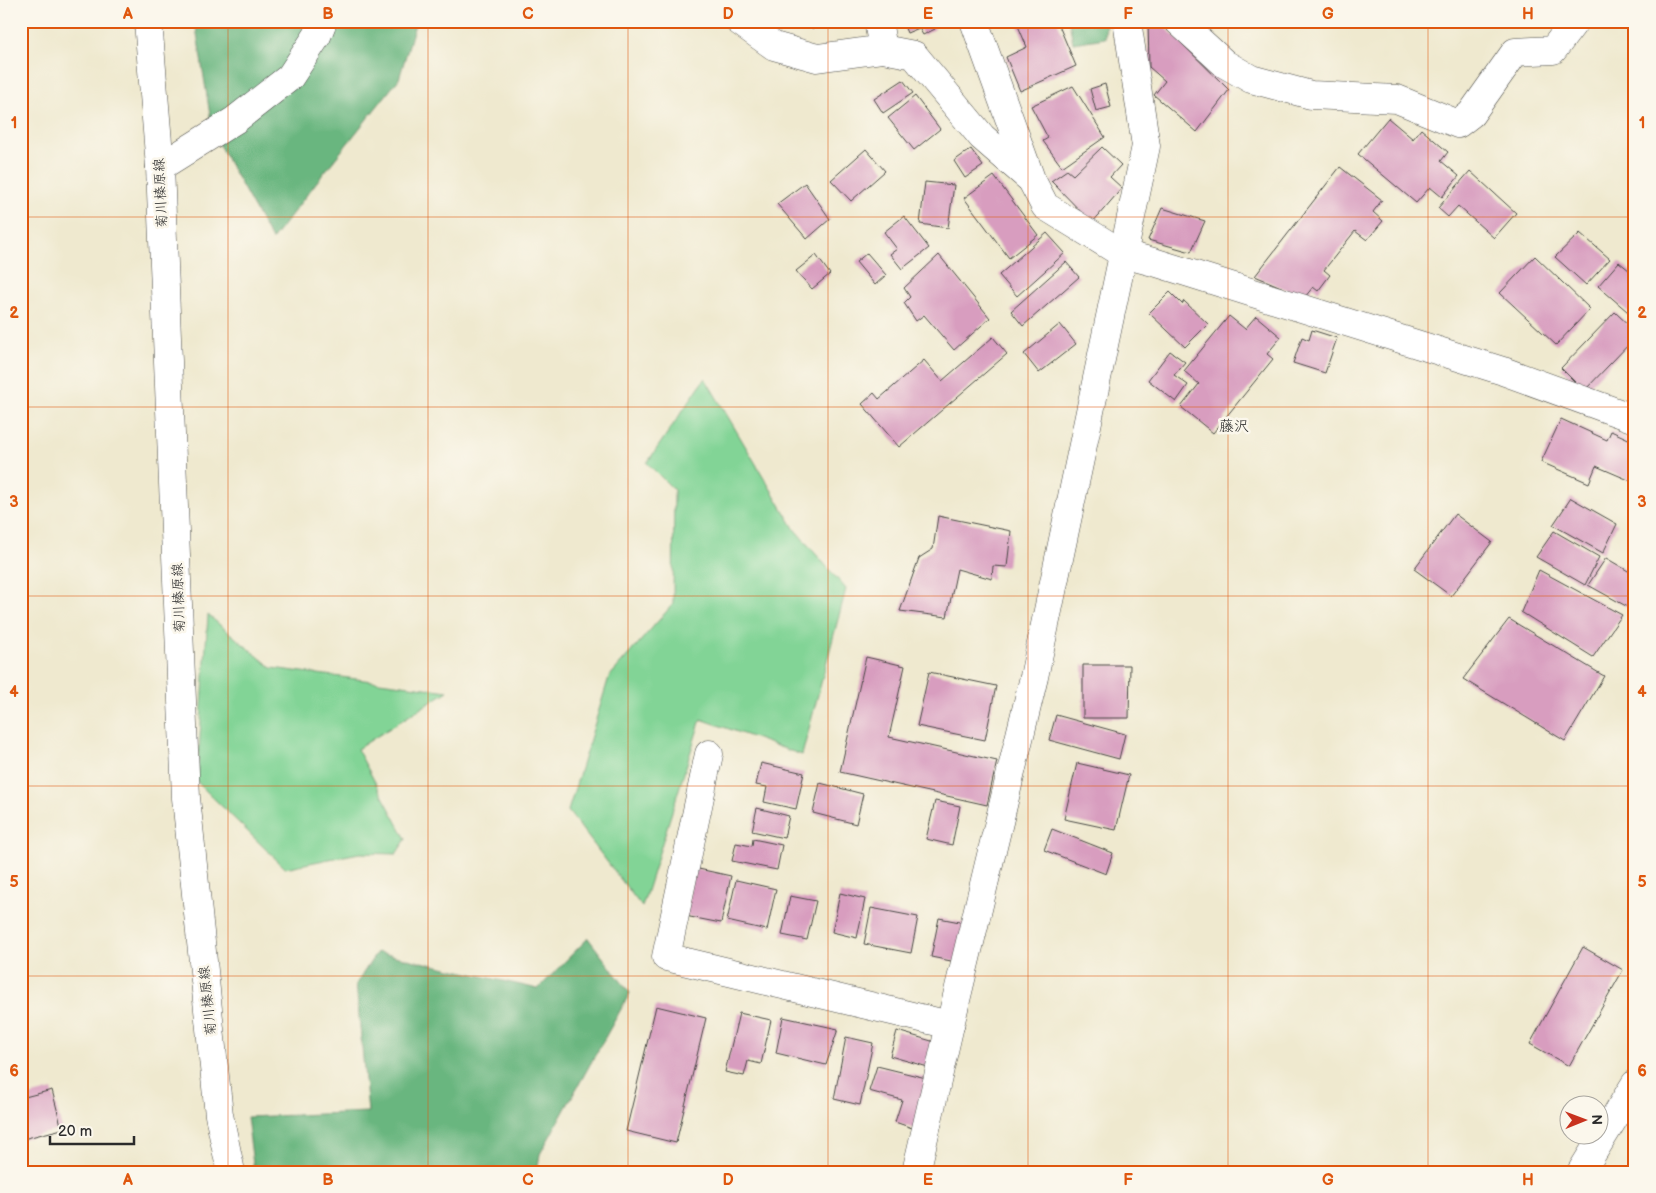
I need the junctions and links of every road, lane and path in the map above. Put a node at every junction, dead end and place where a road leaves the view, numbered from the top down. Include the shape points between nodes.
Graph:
1 (148, 21) edge
2 (322, 21) edge
3 (739, 21) edge
4 (878, 21) edge
5 (974, 21) edge
6 (1127, 21) edge
7 (1178, 21) edge
8 (1575, 21) edge
9 (883, 49) junction
10 (160, 167) junction
11 (1031, 179) junction
12 (1123, 254) junction
13 (1635, 419) edge
14 (709, 754) dead end
15 (950, 1025) junction
16 (1635, 1084) edge
17 (231, 1172) edge
18 (916, 1172) edge
19 (1581, 1172) edge

1 - 10 street, 菊川榛原線
2 - 10 street via 317,36 290,77 235,120
3 - 9 street via 774,46 817,58
4 - 9 street
5 - 11 street
6 - 12 street via 1146,146
7 - 8 street via 1225,64 1251,79 1312,94 1397,99 1458,124 1471,114 1514,52 1553,50
9 - 11 street via 914,54 982,137
10 - 17 street, 菊川榛原線 via 186,798 219,1115
11 - 12 street via 1045,206
12 - 13 street via 1493,368
12 - 15 street via 1034,677
14 - 15 street via 666,957
15 - 18 street
16 - 19 street

